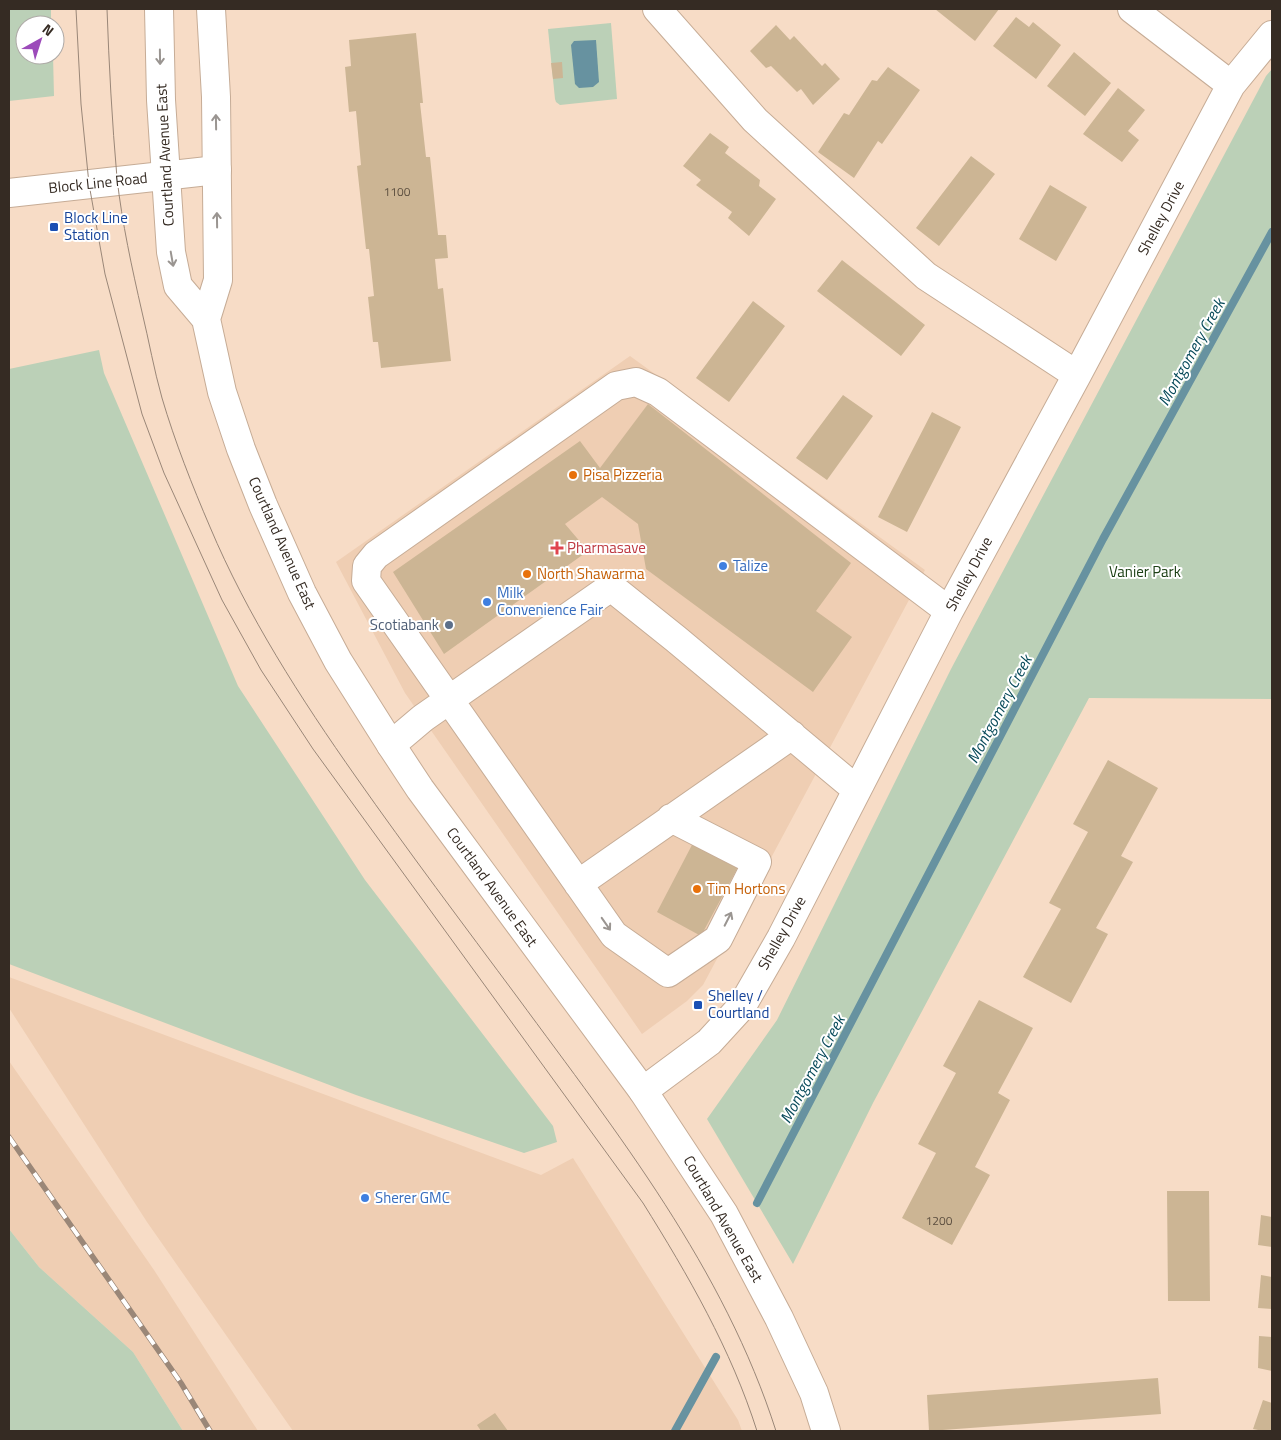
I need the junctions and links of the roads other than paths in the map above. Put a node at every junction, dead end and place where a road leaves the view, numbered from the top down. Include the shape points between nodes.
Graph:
1 (159, 9) edge
2 (211, 9) edge
3 (657, 9) edge
4 (1132, 9) edge
5 (1272, 36) edge
6 (1231, 85) junction
7 (217, 170) junction
8 (166, 176) junction
9 (9, 193) edge
10 (206, 319) junction
11 (1077, 375) junction
12 (949, 611) junction
13 (449, 699) junction
14 (792, 735) junction
15 (391, 745) junction
16 (857, 790) junction
17 (671, 818) junction
18 (578, 884) junction
19 (643, 1091) junction
20 (826, 1431) edge

1 -> 8 main road, Courtland Avenue East
7 -> 2 main road, Courtland Avenue East
3 - 11 main road via 755,120 926,276
4 - 6 main road
5 - 6 main road, Shelley Drive
6 - 11 main road, Shelley Drive
7 - 8 main road, Block Line Road
10 -> 7 main road, Courtland Avenue East via 218,280
8 - 9 main road, Block Line Road
8 -> 10 main road, Courtland Avenue East via 171,252 178,286
10 - 15 main road, Courtland Avenue East via 222,392 263,506 329,644
11 - 12 main road, Shelley Drive
12 - 13 main road via 658,392 636,382 616,386 376,555 367,566 366,581
12 - 16 main road, Shelley Drive
13 - 14 main road via 611,587
13 - 15 main road
13 - 18 main road
14 - 16 main road
14 - 17 main road
15 - 19 main road, Courtland Avenue East
16 - 19 main road, Shelley Drive via 742,1006 709,1042
17 - 18 main road
18 -> 17 main road via 614,935 668,973 718,939 756,862
19 - 20 main road, Courtland Avenue East via 728,1223 779,1318 814,1393

